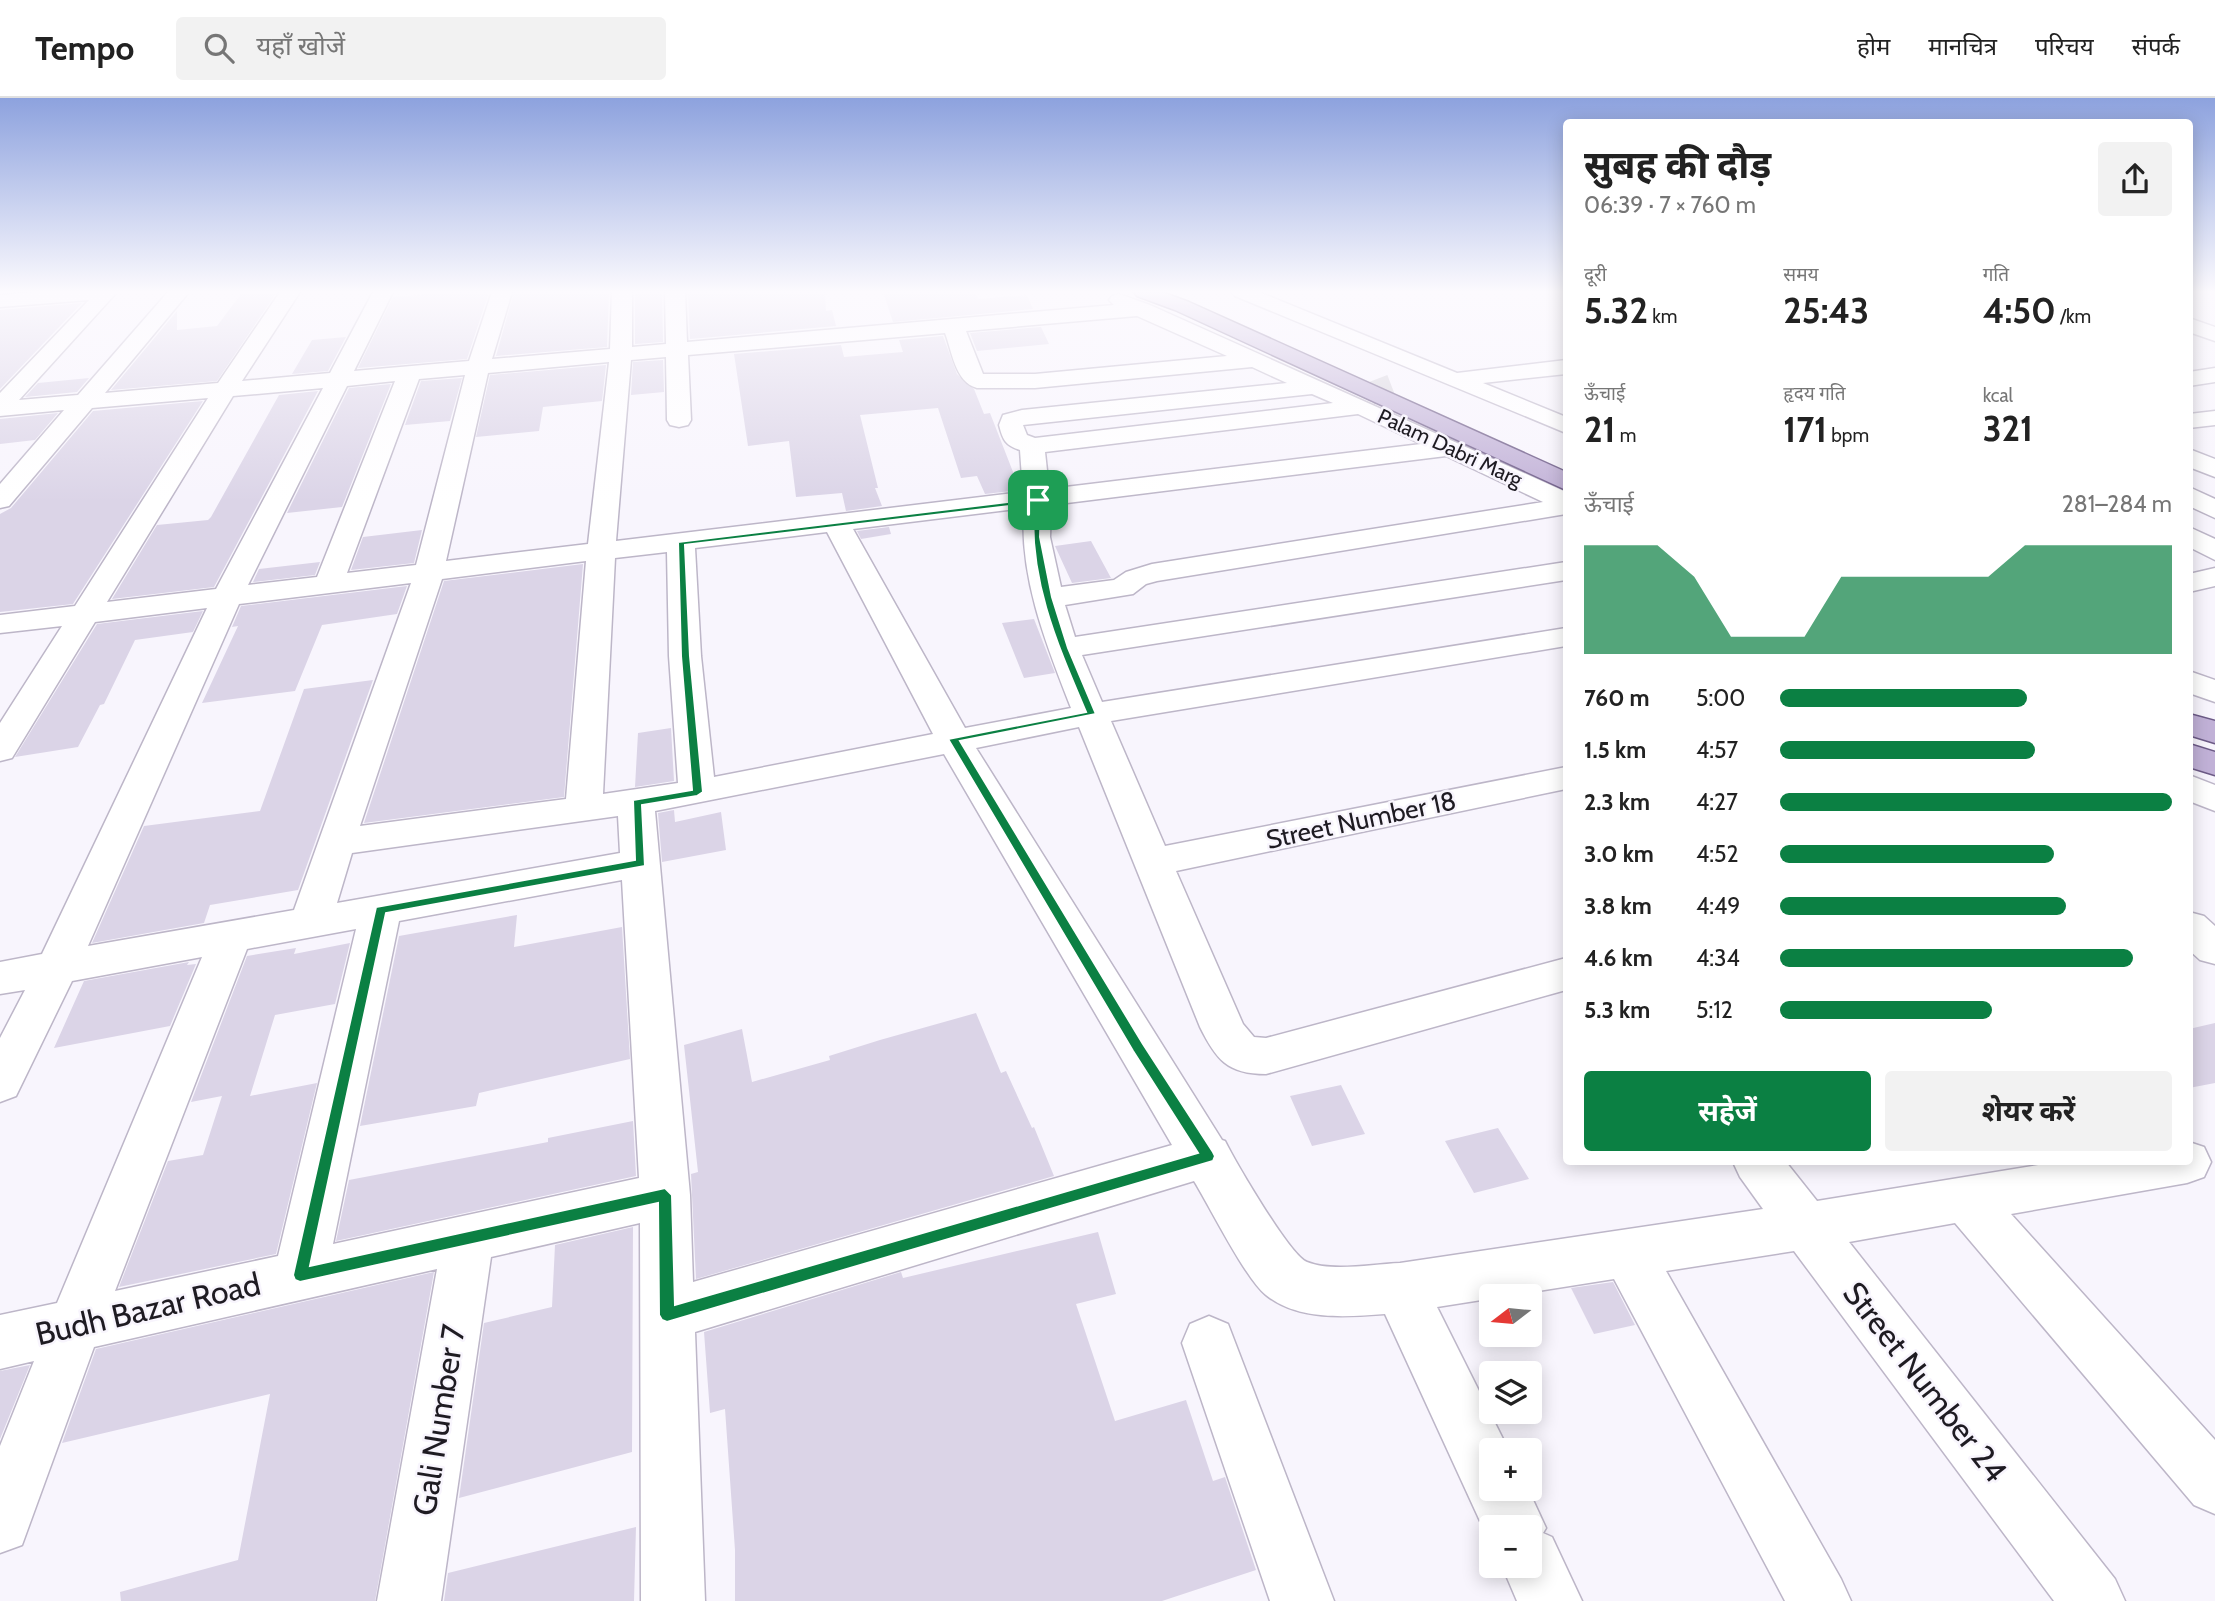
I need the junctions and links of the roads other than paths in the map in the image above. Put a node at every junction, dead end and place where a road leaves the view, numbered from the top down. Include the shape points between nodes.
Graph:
1 (42, 362) edge
2 (119, 362) edge
3 (243, 362) edge
4 (346, 362) edge
5 (480, 362) edge
6 (528, 362) edge
7 (620, 362) edge
8 (679, 362) edge
9 (966, 362) edge
10 (1231, 362) edge
11 (1258, 362) edge
12 (1304, 362) edge
13 (1345, 362) edge
14 (1411, 362) tunnel mouth
15 (478, 367) junction
16 (1563, 367) edge
17 (410, 373) junction
18 (2215, 375) edge
19 (2193, 378) edge
20 (337, 379) junction
21 (1454, 380) junction
22 (982, 381) junction
23 (1312, 387) junction
24 (225, 389) junction
25 (85, 402) junction
26 (1361, 407) junction
27 (0, 408) edge
28 (1015, 418) junction
29 (2215, 418) edge
30 (679, 419) dead end
31 (1560, 420) edge
32 (2193, 421) edge
33 (1530, 441) dead end
34 (1033, 446) junction
35 (1451, 448) junction
36 (2193, 459) edge
37 (2215, 469) edge
38 (1563, 481) edge
39 (2193, 497) edge
40 (0, 500) edge
41 (1038, 500) junction
42 (1563, 503) edge
43 (1563, 504) edge
44 (2215, 510) edge
45 (837, 524) junction
46 (2193, 537) edge
47 (681, 543) junction
48 (2215, 551) edge
49 (601, 553) junction
50 (1563, 571) edge
51 (429, 573) junction
52 (2215, 577) edge
53 (2193, 582) edge
54 (328, 585) junction
55 (227, 597) junction
56 (1048, 597) junction
57 (85, 614) junction
58 (0, 624) edge
59 (1563, 637) edge
60 (1063, 648) junction
61 (2193, 683) edge
62 (2215, 692) edge
63 (1091, 714) junction
64 (2193, 725) edge
65 (2215, 732) edge
66 (954, 739) junction
67 (0, 750) edge
68 (2193, 762) edge
69 (1563, 779) edge
70 (2209, 790) edge
71 (697, 792) junction
72 (636, 802) junction
73 (584, 809) junction
74 (336, 842) junction
75 (1155, 862) junction
76 (641, 863) junction
77 (380, 910) junction
78 (311, 922) junction
79 (2193, 930) edge
80 (231, 937) junction
81 (2215, 949) edge
82 (57, 968) junction
83 (1563, 975) edge
84 (0, 978) edge
85 (0, 1083) edge
86 (1208, 1156) junction
87 (1759, 1165) edge
88 (2174, 1165) edge
89 (2097, 1168) edge
90 (665, 1195) junction
91 (1965, 1198) junction
92 (1805, 1226) junction
93 (468, 1238) junction
94 (1627, 1252) junction
95 (300, 1275) junction
96 (1400, 1288) junction
97 (667, 1315) junction
98 (75, 1325) junction
99 (0, 1342) edge
100 (1209, 1343) dead end
101 (1479, 1453) edge
102 (2215, 1484) edge
103 (0, 1523) edge
104 (1539, 1578) edge
105 (409, 1601) edge
106 (673, 1601) edge
107 (1302, 1601) edge
108 (1550, 1601) edge
109 (1819, 1601) edge
110 (2093, 1601) edge

1 - 27 street
2 - 25 street
3 - 24 street
4 - 20 street
5 - 15 street
6 - 15 street
7 - 49 street
8 - 30 street
9 - 22 street via 974,379
10 - 22 street via 1035,381
11 - 23 street, Palam Dabri Marg
12 - 38 main road
13 - 33 main road
14 - 21 street
15 - 17 street
15 - 51 street
16 - 21 street
17 - 20 street
17 - 54 street
18 - 19 street
20 - 24 street
20 - 55 street
21 - 31 street
22 - 28 street via 994,401
23 - 26 street, Palam Dabri Marg
23 - 28 street
24 - 25 street
24 - 57 street
25 - 27 street
25 - 40 street
26 - 34 street
26 - 35 street, Palam Dabri Marg
28 - 34 street via 1011,425 1016,440
29 - 32 street
34 - 41 street
35 - 41 street
35 - 42 street, Palam Dabri Marg
36 - 37 street
39 - 44 street
41 - 45 street
41 - 56 street via 1036,537
43 - 56 street via 1152,573 1122,588
45 - 47 street
45 - 66 street
46 - 48 street
47 - 49 street
47 - 71 street
49 - 51 street
49 - 73 street
50 - 60 street
51 - 54 street
51 - 74 street
52 - 53 street
54 - 55 street
55 - 57 street
55 - 82 street
56 - 60 street
57 - 58 street
57 - 67 street
59 - 63 street
60 - 63 street
61 - 62 street
63 - 66 street
63 - 75 street
64 - 65 main road
66 - 71 street
66 - 86 street via 1138,1048
68 - 70 main road
69 - 75 street, Street Number 18
71 - 72 street
72 - 73 street
72 - 76 street
73 - 74 street
74 - 78 street
75 - 83 street via 1222,1027 1237,1050 1250,1057
76 - 77 street
76 - 90 street
77 - 78 street
77 - 95 street
78 - 80 street
79 - 81 street
80 - 82 street
80 - 98 street
82 - 84 street
82 - 85 street
86 - 96 street via 1271,1262 1286,1279 1303,1287 1337,1291
86 - 97 street
87 - 92 street, Street Number 24
88 - 89 street
89 - 91 street
90 - 93 street, Budh Bazar Road
90 - 97 street
91 - 92 street
91 - 102 street
92 - 94 street
92 - 110 street, Street Number 24
93 - 95 street, Budh Bazar Road
93 - 105 street, Gali Number 7
94 - 96 street
94 - 109 street
95 - 98 street, Budh Bazar Road
96 - 101 street
97 - 106 street
98 - 99 street, Budh Bazar Road
98 - 103 street
100 - 107 street
104 - 108 street

